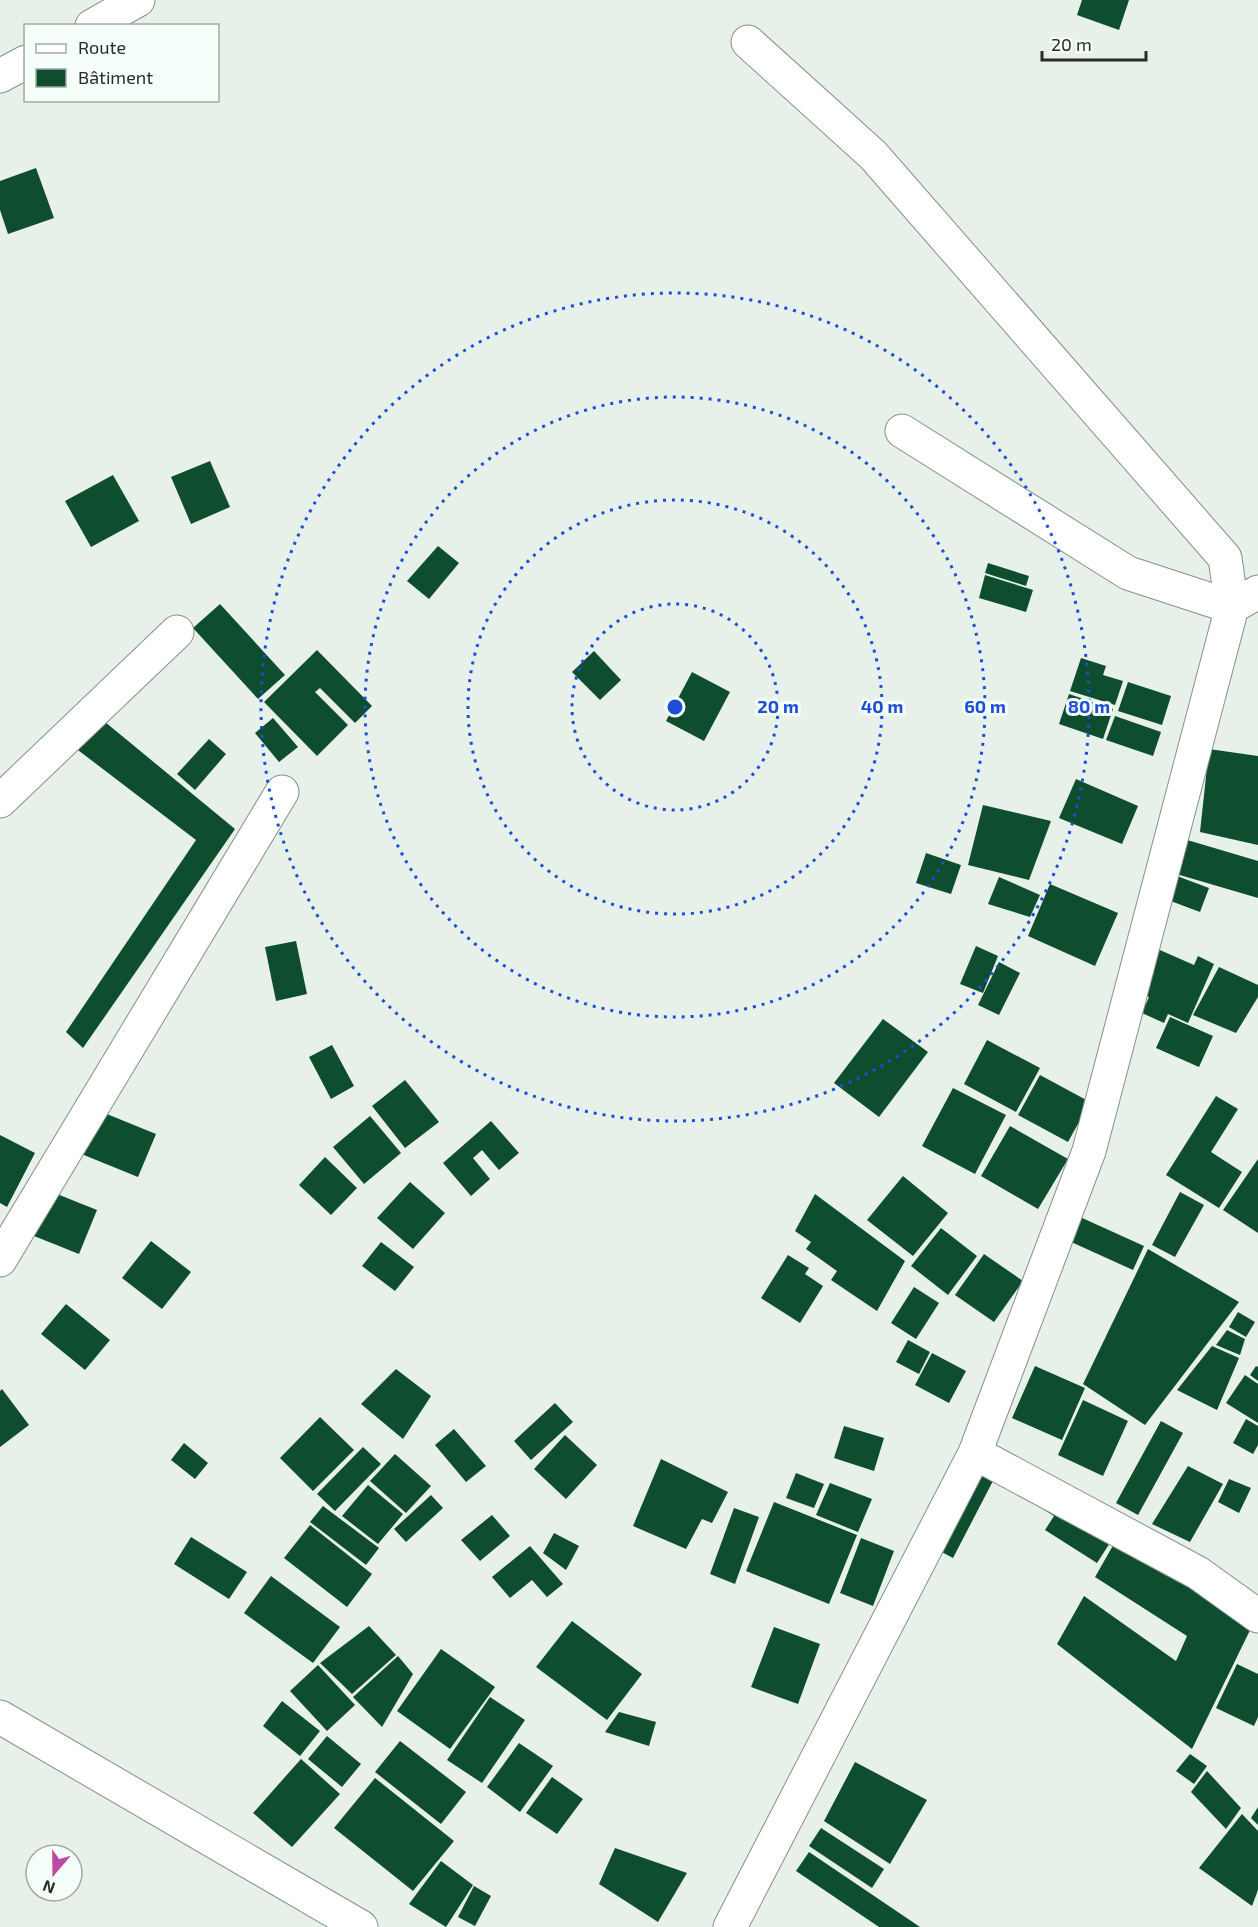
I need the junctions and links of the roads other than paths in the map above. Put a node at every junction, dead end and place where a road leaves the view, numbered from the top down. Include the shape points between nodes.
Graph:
1 (138, 0) edge
2 (96, 24) edge
3 (748, 42) dead end
4 (24, 63) edge
5 (0, 76) edge
6 (902, 431) dead end
7 (1245, 599) edge
8 (177, 632) dead end
9 (282, 792) dead end
10 (0, 801) edge
11 (0, 1260) edge
12 (975, 1453) junction
13 (1258, 1616) edge
14 (0, 1717) edge
15 (361, 1927) edge
16 (730, 1927) edge

1 - 2 street
3 - 7 street via 873,154 1225,558
4 - 5 street
6 - 7 street via 1128,573
7 - 12 street via 1089,1151
8 - 10 street
9 - 11 street
12 - 13 street via 1198,1573
12 - 16 street
14 - 15 street

